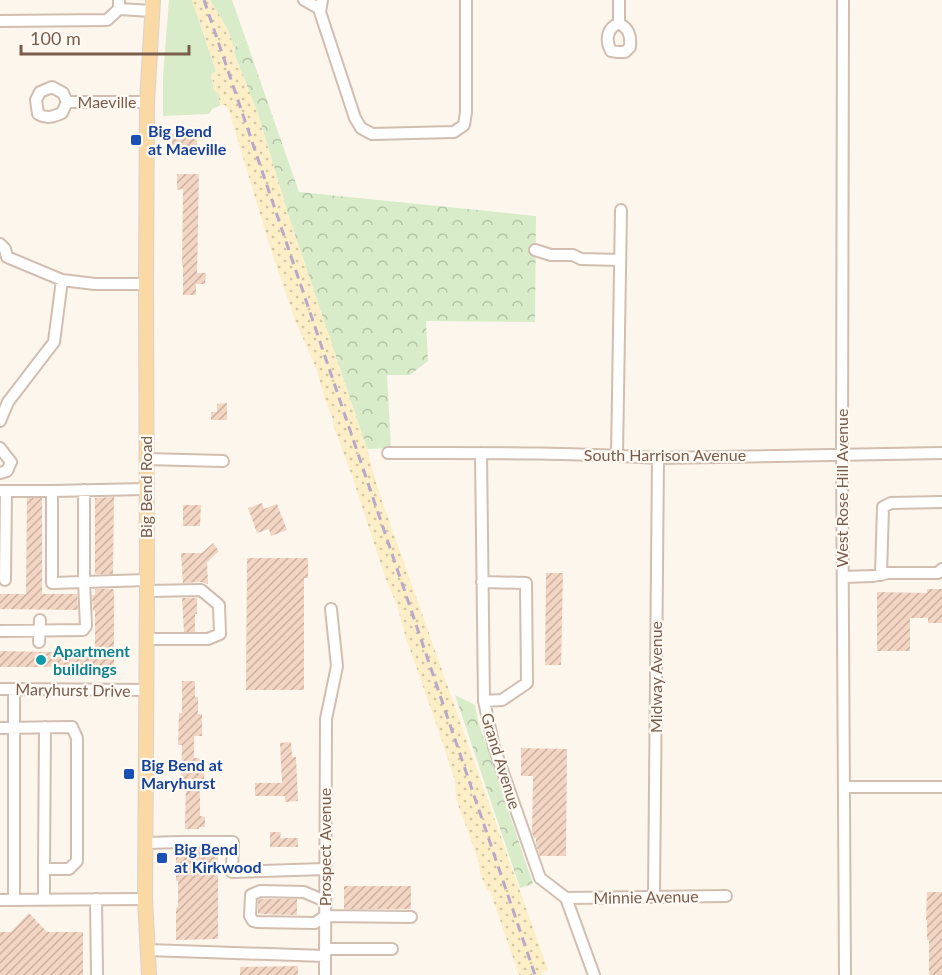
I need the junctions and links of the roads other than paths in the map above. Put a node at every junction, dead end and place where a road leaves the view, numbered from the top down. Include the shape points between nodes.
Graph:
1 (304, 0) edge
2 (466, 0) edge
3 (619, 0) edge
4 (843, 0) edge
5 (119, 5) edge
6 (321, 5) edge
7 (152, 6) edge
8 (0, 21) edge
9 (619, 23) dead end
10 (67, 102) dead end
11 (147, 102) junction
12 (621, 210) dead end
13 (0, 244) edge
14 (535, 250) dead end
15 (3, 260) edge
16 (620, 261) junction
17 (62, 280) junction
18 (146, 284) junction
19 (0, 421) edge
20 (0, 448) edge
21 (388, 453) dead end
22 (481, 453) junction
23 (942, 453) edge
24 (842, 454) junction
25 (617, 455) junction
26 (658, 458) junction
27 (146, 459) junction
28 (223, 461) dead end
29 (0, 473) edge
30 (146, 489) junction
31 (84, 490) junction
32 (3, 491) edge
33 (52, 491) junction
34 (942, 502) edge
35 (942, 569) edge
36 (881, 575) junction
37 (843, 577) junction
38 (5, 580) dead end
39 (84, 582) junction
40 (482, 582) junction
41 (147, 586) junction
42 (331, 609) dead end
43 (40, 625) junction
44 (0, 631) edge
45 (146, 639) junction
46 (39, 642) dead end
47 (0, 689) edge
48 (14, 689) junction
49 (146, 690) junction
50 (484, 701) junction
51 (14, 727) junction
52 (45, 727) junction
53 (0, 728) edge
54 (844, 787) junction
55 (942, 787) edge
56 (145, 843) junction
57 (45, 868) junction
58 (325, 869) junction
59 (654, 896) junction
60 (726, 896) dead end
61 (566, 898) junction
62 (96, 899) junction
63 (145, 899) junction
64 (0, 900) edge
65 (14, 900) junction
66 (44, 900) junction
67 (325, 902) junction
68 (325, 915) junction
69 (411, 917) dead end
70 (392, 949) dead end
71 (148, 950) junction
72 (325, 952) junction
73 (97, 975) edge
74 (149, 975) edge
75 (325, 975) edge
76 (594, 975) edge
77 (845, 975) edge

1 - 6 street
2 - 6 street via 464,125 454,132 439,133 372,134 361,128
3 - 9 street
4 - 24 street, West Rose Hill Avenue
5 - 7 street
5 - 8 street via 107,20
7 - 11 main road, Big Bend Road
10 - 11 street, Maeville
11 - 18 main road, Big Bend Road
12 - 16 street
13 - 15 street via 5,249
14 - 16 street via 581,259
15 - 17 street
16 - 25 street
17 - 18 street
17 - 19 street via 54,342 8,402
18 - 27 main road, Big Bend Road
20 - 29 street via 10,462 8,471
21 - 22 street, South Harrison Avenue
22 - 25 street, South Harrison Avenue
22 - 40 street, Grand Avenue
23 - 24 street, South Harrison Avenue
24 - 26 street, South Harrison Avenue
24 - 37 street, West Rose Hill Avenue
25 - 26 street, South Harrison Avenue
26 - 59 street, Midway Avenue
27 - 28 street
27 - 30 main road, Big Bend Road
30 - 31 street
30 - 41 main road, Big Bend Road
31 - 33 street
31 - 39 street
32 - 33 street
32 - 38 street
33 - 39 street via 52,583
34 - 36 street via 891,503 883,507
35 - 36 street via 938,573
36 - 37 street
37 - 54 street, West Rose Hill Avenue
39 - 41 street
39 - 43 street via 83,630
40 - 50 street, Grand Avenue
40 - 50 street via 526,583 527,683 502,700
41 - 45 main road, Big Bend Road
41 - 45 street via 201,590 219,605 220,634 208,639
42 - 58 street, Prospect Avenue via 337,666 326,719
43 - 44 street
43 - 46 street
45 - 49 main road, Big Bend Road
47 - 48 street, Maryhurst Drive
48 - 49 street, Maryhurst Drive
48 - 51 street
49 - 56 main road, Big Bend Road
50 - 61 street, Grand Avenue via 494,747 540,878
51 - 52 street
51 - 53 street
51 - 65 street
52 - 57 street
52 - 57 street via 72,727 77,738 77,861 69,868
54 - 55 street
54 - 77 street, West Rose Hill Avenue
56 - 58 street via 233,842 232,872
56 - 63 main road, Big Bend Road
57 - 66 street
58 - 67 street, Prospect Avenue
59 - 60 street, Minnie Avenue
59 - 61 street, Minnie Avenue
61 - 76 street
62 - 63 street
62 - 66 street
62 - 73 street
63 - 71 main road, Big Bend Road
64 - 65 street
65 - 66 street
67 - 68 street, Prospect Avenue
67 - 68 street via 304,892 260,891 251,895 250,916 256,922 315,923
68 - 69 street
68 - 72 street, Prospect Avenue
70 - 72 street
71 - 72 street
71 - 74 main road, Big Bend Road
72 - 75 street, Prospect Avenue

